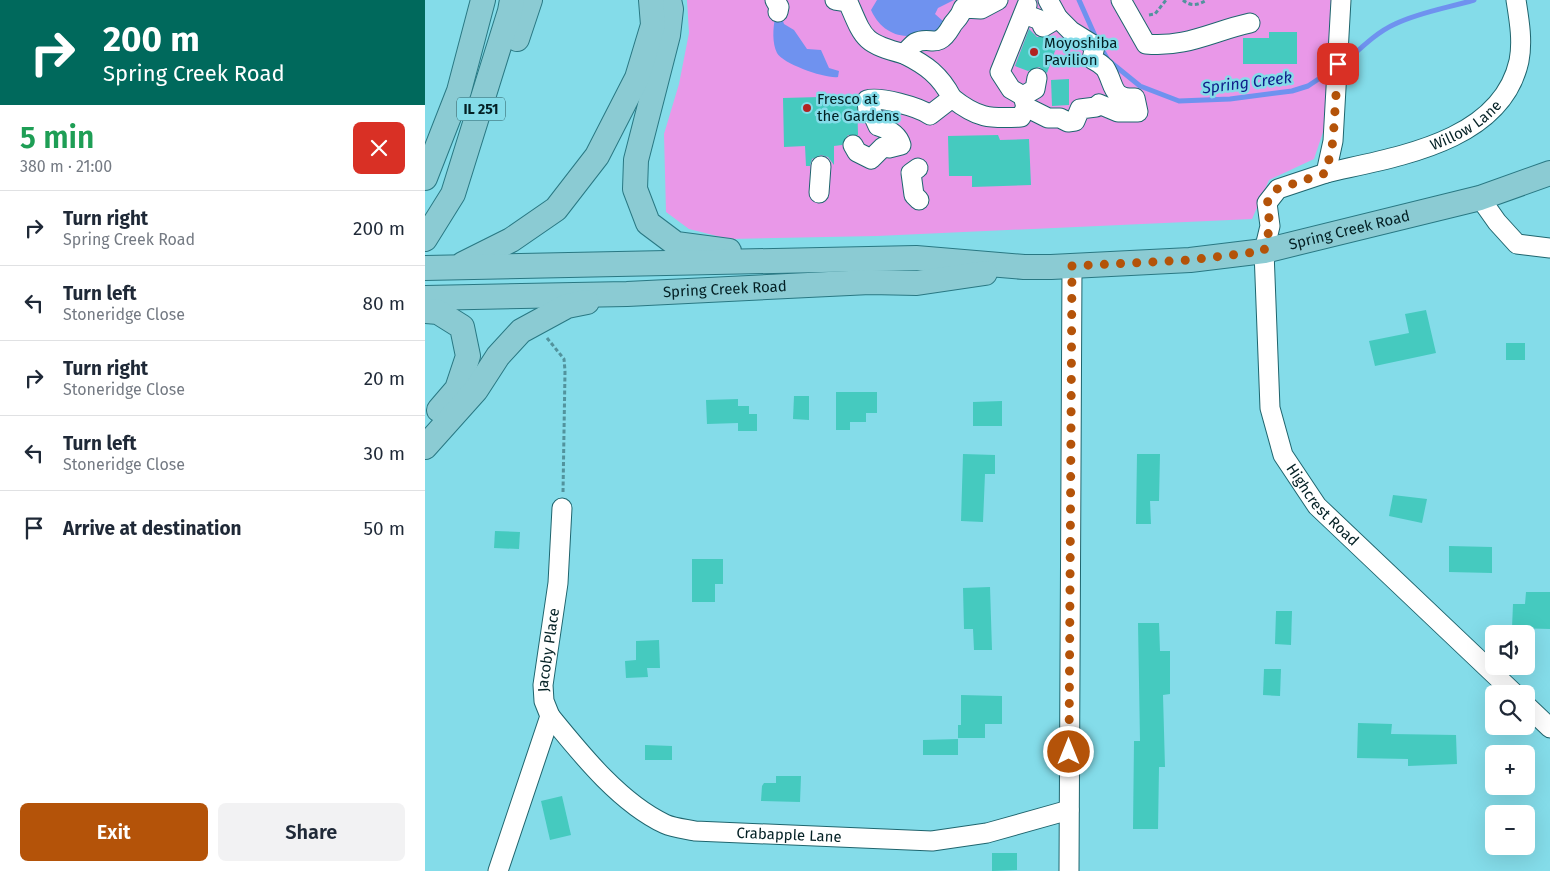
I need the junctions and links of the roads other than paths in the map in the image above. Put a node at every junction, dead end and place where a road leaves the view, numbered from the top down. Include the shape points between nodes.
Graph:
1 (483, 0) edge
2 (512, 0) edge
3 (530, 0) edge
4 (651, 0) edge
5 (669, 0) edge
6 (835, 0) edge
7 (998, 0) edge
8 (1048, 0) edge
9 (1121, 0) edge
10 (1341, 0) edge
11 (963, 4) edge
12 (1024, 5) edge
13 (1517, 8) edge
14 (1058, 18) junction
15 (1250, 22) dead end
16 (904, 54) junction
17 (1037, 78) dead end
18 (951, 98) junction
19 (1025, 102) junction
20 (853, 145) dead end
21 (821, 166) dead end
22 (918, 168) dead end
23 (1326, 173) junction
24 (1550, 173) edge
25 (425, 178) edge
26 (819, 193) dead end
27 (453, 194) junction
28 (1480, 198) junction
29 (919, 200) dead end
30 (425, 239) edge
31 (1550, 248) edge
32 (1264, 251) junction
33 (916, 258) junction
34 (1072, 266) junction
35 (1024, 267) junction
36 (425, 268) edge
37 (457, 268) junction
38 (627, 294) junction
39 (425, 298) edge
40 (425, 311) edge
41 (425, 426) edge
42 (425, 447) edge
43 (562, 508) road end
44 (1506, 685) edge
45 (1535, 714) edge
46 (550, 716) junction
47 (1550, 728) edge
48 (1069, 810) junction
49 (498, 871) edge
50 (1069, 871) edge

1 - 25 main road, IL 251 via 459,91
2 - 27 main road, IL 251
3 - 27 main road via 479,158
4 - 37 main road via 653,25 637,78 597,156 556,209 511,240
5 - 33 main road via 668,35 636,160 635,189 648,223 676,244 725,251
6 - 16 street via 848,2 857,25 868,40 879,48
7 - 11 street via 981,9
8 - 14 street
9 - 15 street via 1146,44 1173,44 1207,38
10 - 23 street via 1333,141
11 - 16 street via 960,18 951,26 949,33 941,39 916,43
12 - 14 street via 1043,27
12 - 19 street via 1000,72
13 - 23 street, Willow Lane via 1519,60 1513,80 1498,104 1451,138
14 - 19 street via 1071,31 1095,46 1092,59 1104,68 1119,95 1135,98 1137,112 1118,112 1099,104 1080,109 1075,120 1068,122 1048,118
16 - 18 street via 937,75
17 - 19 street via 1035,89
18 - 19 street via 968,111 991,119 1021,117
18 - 20 street via 930,115 923,109 876,98 867,100 865,106 878,126 892,133 901,145 883,147 871,159 857,152
21 - 26 street
22 - 29 street via 911,173 914,195
23 - 32 street, Willow Lane via 1277,189 1271,196 1267,203 1270,226
24 - 28 main road, Spring Creek Road
27 - 30 main road, IL 251
28 - 31 street via 1517,244
28 - 32 main road, Spring Creek Road
32 - 34 main road, Spring Creek Road via 1190,260
32 - 44 street, Highcrest Road via 1270,408 1283,455 1317,506
33 - 35 main road, Spring Creek Road
33 - 37 main road, Spring Creek Road
34 - 35 main road, Spring Creek Road
34 - 48 street
35 - 38 main road, Spring Creek Road via 917,283 870,282
36 - 37 main road, Spring Creek Road
38 - 39 main road, Spring Creek Road
38 - 42 main road via 567,306 521,331 476,390
40 - 41 main road via 438,312 462,327 468,356 457,389
43 - 46 street, Jacoby Place via 556,599 543,685 544,701
45 - 47 street
46 - 48 street, Crabapple Lane via 599,772 637,808 666,824 695,831 932,842 987,833
46 - 49 street
48 - 50 street

